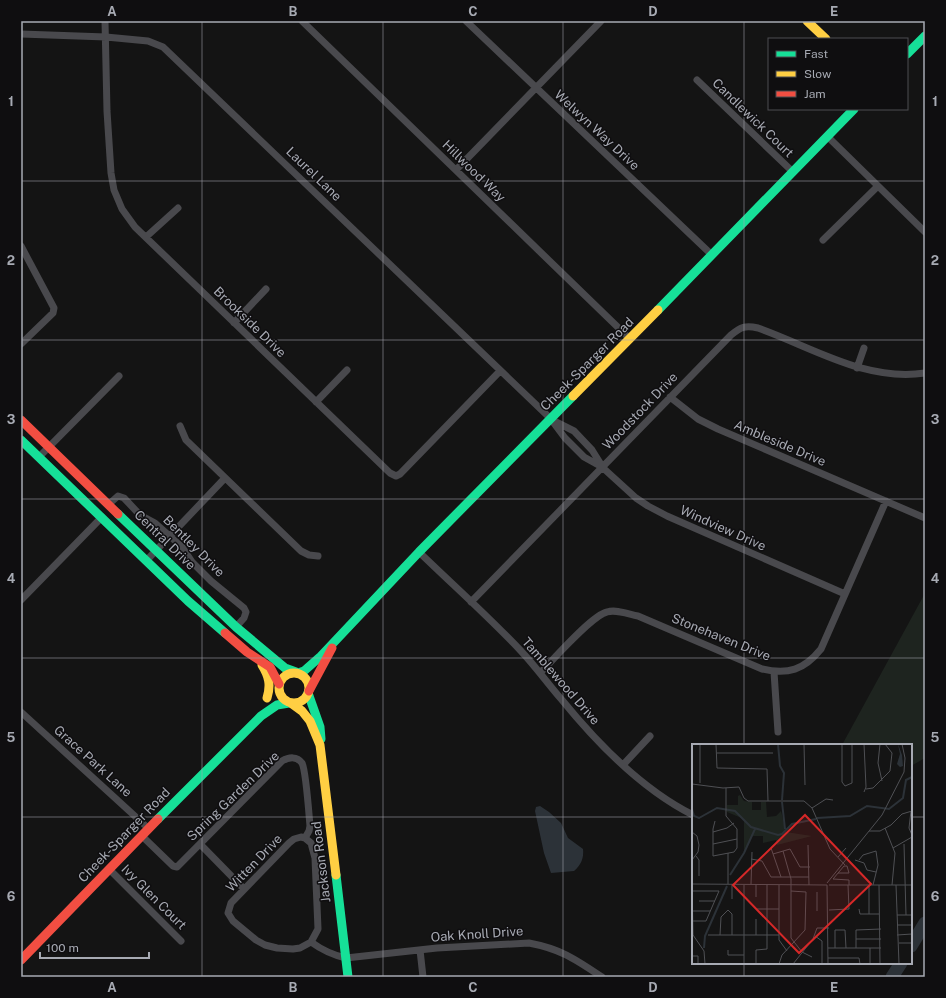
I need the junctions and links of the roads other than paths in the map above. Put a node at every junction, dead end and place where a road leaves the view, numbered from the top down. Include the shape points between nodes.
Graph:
1 (105, 21) edge
2 (302, 21) edge
3 (466, 21) edge
4 (601, 21) edge
5 (807, 21) edge
6 (21, 34) edge
7 (925, 36) edge
8 (106, 37) junction
9 (825, 38) edge
10 (908, 53) edge
11 (696, 80) dead end
12 (536, 88) junction
13 (853, 110) edge
14 (828, 137) junction
15 (456, 170) junction
16 (793, 172) junction
17 (878, 186) junction
18 (178, 208) dead end
19 (925, 232) edge
20 (146, 237) junction
21 (823, 240) dead end
22 (21, 246) edge
23 (712, 255) junction
24 (266, 289) dead end
25 (234, 323) junction
26 (630, 339) junction
27 (21, 344) edge
28 (864, 348) dead end
29 (857, 368) junction
30 (347, 370) dead end
31 (500, 370) junction
32 (925, 373) edge
33 (119, 376) dead end
34 (670, 397) junction
35 (316, 402) junction
36 (550, 418) junction
37 (21, 420) edge
38 (180, 426) dead end
39 (21, 440) edge
40 (49, 447) junction
41 (39, 457) junction
42 (602, 467) junction
43 (225, 478) junction
44 (886, 501) junction
45 (109, 504) junction
46 (102, 517) junction
47 (925, 518) edge
48 (170, 536) junction
49 (156, 550) junction
50 (419, 552) junction
51 (318, 556) dead end
52 (146, 560) junction
53 (845, 594) junction
54 (21, 600) edge
55 (471, 602) junction
56 (236, 627) junction
57 (338, 637) junction
58 (247, 652) junction
59 (297, 672) junction
60 (774, 672) junction
61 (540, 673) junction
62 (278, 684) junction
63 (309, 692) junction
64 (267, 698) junction
65 (290, 703) junction
66 (21, 712) edge
67 (246, 729) junction
68 (778, 732) dead end
69 (650, 736) dead end
70 (320, 745) junction
71 (623, 765) junction
72 (692, 814) edge
73 (149, 829) junction
74 (142, 836) junction
75 (305, 838) junction
76 (200, 844) junction
77 (109, 869) junction
78 (244, 888) junction
79 (181, 941) dead end
80 (311, 942) junction
81 (420, 950) junction
82 (346, 958) junction
83 (21, 960) edge
84 (348, 977) edge
85 (423, 977) edge
86 (602, 977) edge

1 - 8 street, Brookside Drive
2 - 15 street, Hillwood Way
3 - 12 street, Welwyn Way Drive
4 - 12 street
5 - 9 main road
6 - 8 street, Laurel Lane
7 - 10 main road
8 - 20 street, Brookside Drive via 107,110 114,190 122,209
8 - 31 street, Laurel Lane via 148,41 163,47
11 - 16 street, Candlewick Court
12 - 15 street
12 - 23 street, Welwyn Way Drive
13 - 14 main road, Cheek-Sparger Road
14 - 16 main road, Cheek-Sparger Road
14 - 17 street
15 - 26 street, Hillwood Way
16 - 23 main road, Cheek-Sparger Road
17 - 19 street
17 - 21 street
18 - 20 street
20 - 25 street, Brookside Drive
22 - 27 street via 54,308 53,313
23 - 26 main road, Cheek-Sparger Road
24 - 25 street
25 - 35 street, Brookside Drive
26 - 36 main road, Cheek-Sparger Road
28 - 29 street
29 - 32 street, Woodstock Drive via 888,373
29 - 34 street, Woodstock Drive via 750,326 740,328 730,335
30 - 35 street
31 - 35 street, Brookside Drive via 396,476
31 - 36 street, Laurel Lane
33 - 40 street
34 - 42 street, Woodstock Drive
34 - 44 street, Ambleside Drive via 711,426
36 - 42 street, Windview Drive via 584,457
36 - 42 street, Windview Drive via 574,431 592,450
36 - 50 main road, Cheek-Sparger Road
37 - 40 main road, Central Drive
38 - 43 street via 186,440
39 - 41 main road
40 - 41 street
40 - 45 main road, Central Drive
41 - 46 main road
42 - 53 street, Windview Drive via 636,498 654,510
42 - 55 street, Woodstock Drive
43 - 48 street
43 - 51 street via 301,551
44 - 47 street, Ambleside Drive
44 - 53 street, Stonehaven Drive
45 - 48 street, Bentley Drive via 118,496 124,498 140,515 155,523
45 - 49 main road, Central Drive
46 - 52 main road
46 - 54 street
48 - 49 street
48 - 56 street, Bentley Drive via 211,581 244,608 244,618
49 - 52 street
49 - 56 main road, Central Drive
50 - 55 street, Tamblewood Drive
50 - 57 main road, Cheek-Sparger Road
52 - 58 main road via 188,601
53 - 60 street, Stonehaven Drive via 821,649 814,658 794,670
55 - 61 street, Tamblewood Drive
56 - 59 main road, Central Drive via 285,668
57 - 59 main road, Cheek-Sparger Road via 304,671
57 - 63 main road, Cheek-Sparger Road
58 - 62 main road via 270,667
58 - 64 main road via 267,673 270,688
59 - 62 main road via 288,673
59 - 63 main road via 308,682
60 - 61 street, Stonehaven Drive via 638,616 609,611 595,618
60 - 68 street
61 - 71 street, Tamblewood Drive via 584,726
62 - 64 main road, Cheek-Sparger Road
62 - 65 main road via 279,694
63 - 65 main road via 303,700
63 - 70 main road, Jackson Road via 322,731
64 - 67 main road, Cheek-Sparger Road
65 - 67 main road, Cheek-Sparger Road via 275,704
65 - 70 main road, Jackson Road via 300,708 308,717
66 - 73 street, Grace Park Lane
67 - 73 main road, Cheek-Sparger Road
69 - 71 street
70 - 82 main road, Jackson Road
71 - 72 street, Tamblewood Drive via 648,786
73 - 74 main road, Cheek-Sparger Road
74 - 76 street, Spring Garden Drive via 175,867
74 - 77 main road, Cheek-Sparger Road
75 - 76 street, Spring Garden Drive via 310,826 304,768 298,759 290,758 282,761
75 - 78 street, Witten Drive via 298,838 289,843
75 - 80 street via 313,848 315,858 318,929
76 - 78 street
77 - 79 street, Ivy Glen Court
77 - 83 main road, Cheek-Sparger Road
78 - 80 street, Witten Drive via 231,904 228,913 233,921 251,936 265,945 285,949 300,948
80 - 82 street via 325,952
81 - 82 street, Oak Knoll Drive
81 - 85 street
81 - 86 street, Oak Knoll Drive via 529,943 571,956
82 - 84 main road, Jackson Road

